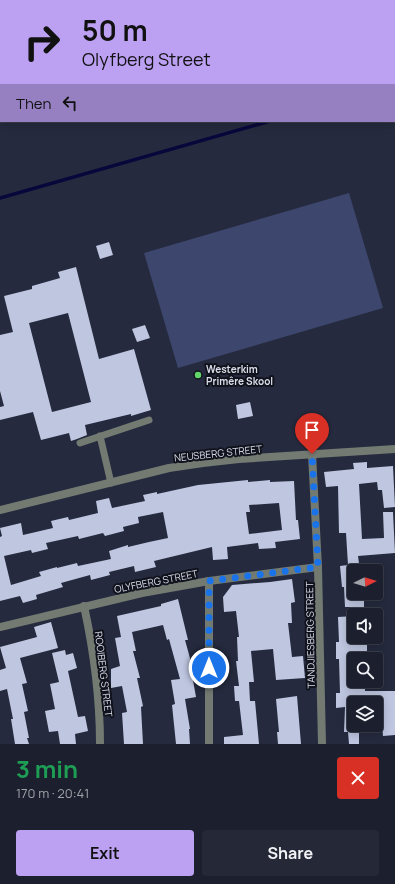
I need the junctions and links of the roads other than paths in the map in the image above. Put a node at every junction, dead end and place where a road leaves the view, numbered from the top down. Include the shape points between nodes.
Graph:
1 (149, 420) dead end
2 (100, 436) junction
3 (80, 443) dead end
4 (395, 449) edge
5 (312, 454) junction
6 (111, 483) junction
7 (0, 510) edge
8 (318, 567) junction
9 (209, 581) junction
10 (84, 606) junction
11 (0, 627) edge
12 (100, 744) edge
13 (209, 744) edge
14 (322, 744) edge

1 - 2 lane
2 - 3 lane
2 - 6 lane
4 - 5 street, NEUSBERG STREET
5 - 6 street, NEUSBERG STREET via 203,462
5 - 8 street, TANDJIESBERG STREET
6 - 7 street, NEUSBERG STREET
8 - 9 street, OLYFBERG STREET
8 - 14 street, TANDJIESBERG STREET
9 - 10 street, OLYFBERG STREET
9 - 13 street
10 - 11 street, OLYFBERG STREET
10 - 12 street, ROOIBERG STREET via 92,643 100,714

